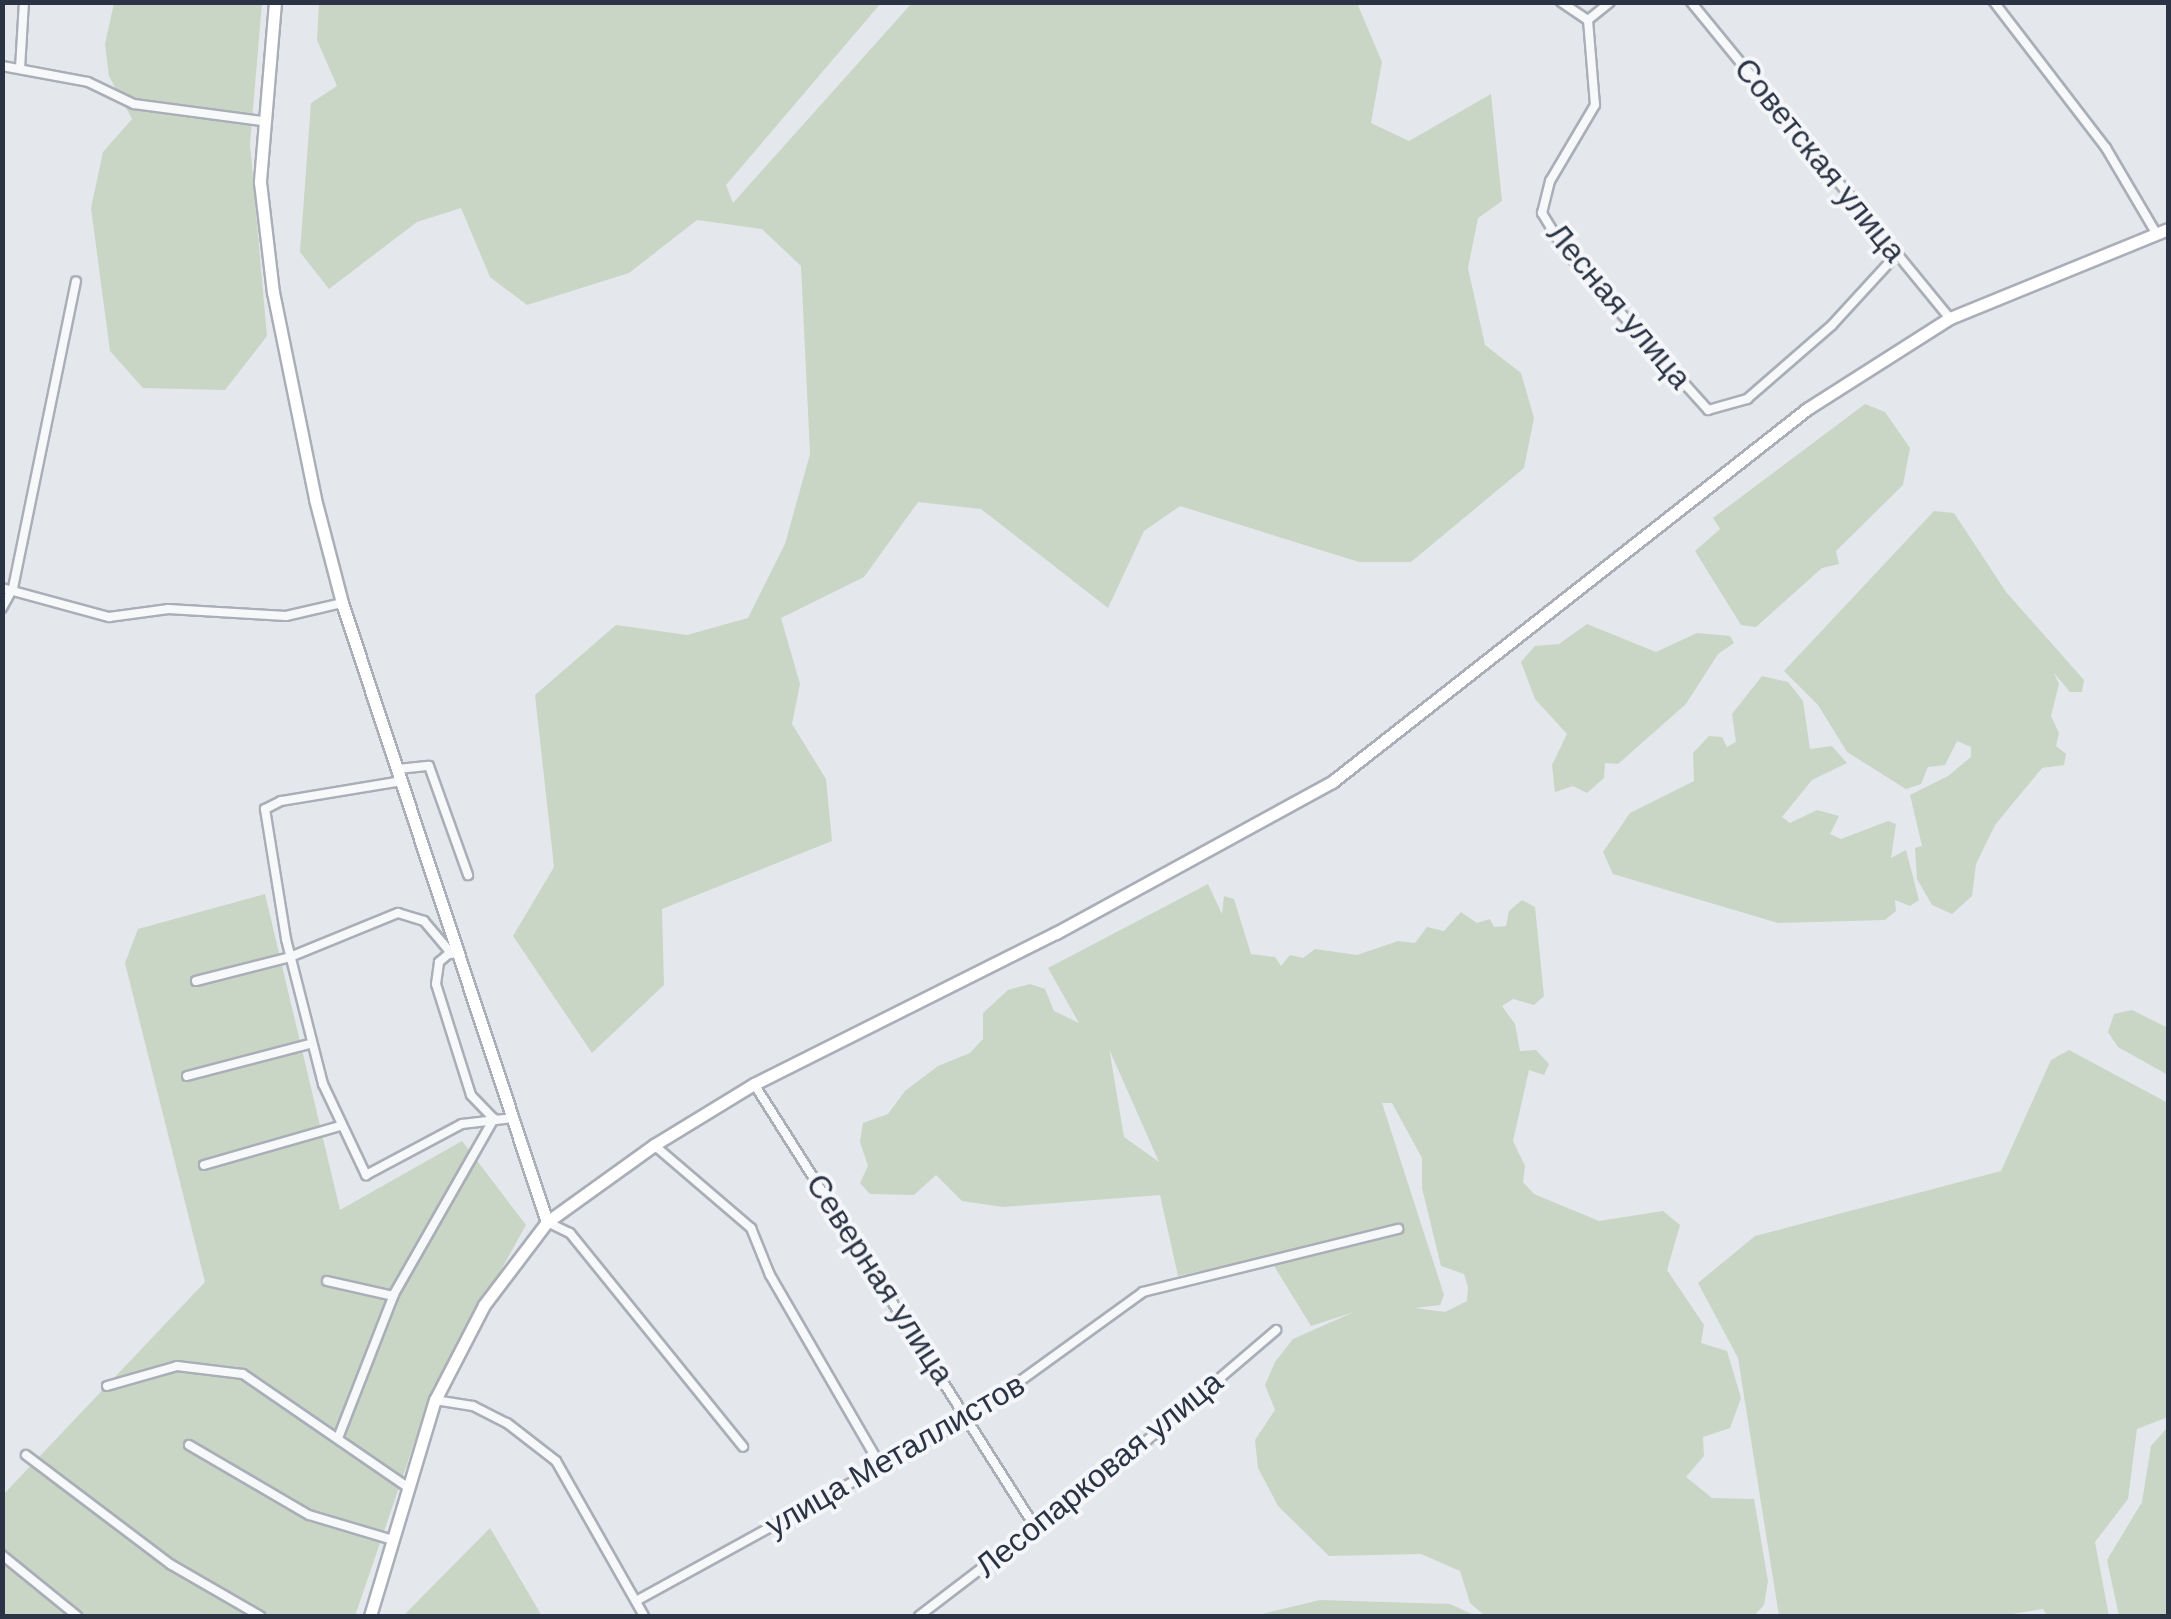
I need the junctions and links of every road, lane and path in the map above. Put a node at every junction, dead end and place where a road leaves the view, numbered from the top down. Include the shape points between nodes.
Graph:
1 (24, 2) edge
2 (276, 2) edge
3 (1561, 2) edge
4 (1610, 2) edge
5 (1691, 2) edge
6 (1994, 2) edge
7 (1588, 20) junction
8 (2, 66) edge
9 (20, 68) junction
10 (262, 122) junction
11 (2162, 231) edge
12 (1897, 254) junction
13 (76, 281) dead end
14 (1950, 318) junction
15 (2, 588) edge
16 (13, 588) junction
17 (342, 602) junction
18 (2, 608) edge
19 (400, 775) junction
20 (468, 875) dead end
21 (451, 952) junction
22 (290, 958) junction
23 (464, 970) junction
24 (196, 980) dead end
25 (310, 1044) junction
26 (187, 1076) dead end
27 (754, 1084) junction
28 (514, 1118) junction
29 (494, 1119) junction
30 (340, 1126) junction
31 (654, 1144) junction
32 (204, 1165) dead end
33 (547, 1222) junction
34 (1398, 1229) dead end
35 (327, 1281) dead end
36 (394, 1296) junction
37 (1276, 1330) dead end
38 (107, 1386) dead end
39 (435, 1400) junction
40 (969, 1418) junction
41 (338, 1438) junction
42 (189, 1445) dead end
43 (743, 1447) dead end
44 (26, 1456) dead end
45 (883, 1470) junction
46 (409, 1488) junction
47 (1035, 1527) junction
48 (393, 1540) junction
49 (2, 1555) edge
50 (636, 1601) junction
51 (77, 1616) edge
52 (260, 1616) edge
53 (370, 1616) edge
54 (644, 1616) edge
55 (919, 1616) edge

1 - 9 street
2 - 10 main road
3 - 7 street
4 - 7 street
5 - 12 street, Советская улица
6 - 11 street
7 - 12 street, Лесная улица via 1594,105 1550,181 1542,213 1565,250 1708,410 1747,400 1832,325
8 - 9 street
9 - 10 street via 88,82 134,104
10 - 17 main road via 260,182 273,292
11 - 14 main road
12 - 14 street, Советская улица
13 - 16 street
14 - 27 main road via 1806,409 1332,782 1056,934
15 - 16 street
16 - 17 street via 109,616 168,609 286,616
16 - 18 street
17 - 19 main road
19 - 20 street via 429,766
19 - 22 street via 265,809
19 - 23 main road
21 - 22 street via 424,921 398,913
21 - 23 street
21 - 29 street via 435,970 436,984 471,1095
22 - 24 street
22 - 25 street
23 - 28 main road
25 - 26 street
25 - 30 street
27 - 31 main road
27 - 40 street, Северная улица
28 - 29 street
28 - 33 main road
29 - 30 street via 462,1124 366,1175
29 - 36 street
30 - 32 street
31 - 33 main road
31 - 45 street via 751,1228 770,1275
33 - 39 main road via 484,1305
33 - 43 street via 570,1233
34 - 40 street, улица Металлистов via 1143,1292
35 - 36 street
36 - 41 street
37 - 47 street, Лесопарковая улица
38 - 41 street via 177,1366 243,1374
39 - 46 main road
39 - 50 street via 473,1406 507,1423 556,1461
40 - 45 street, улица Металлистов
40 - 47 street, Северная улица
41 - 46 street
42 - 48 street via 309,1516
44 - 52 street via 170,1564
45 - 50 street, улица Металлистов
46 - 48 main road
47 - 55 street, Лесопарковая улица
48 - 53 main road
49 - 51 street
50 - 54 street

